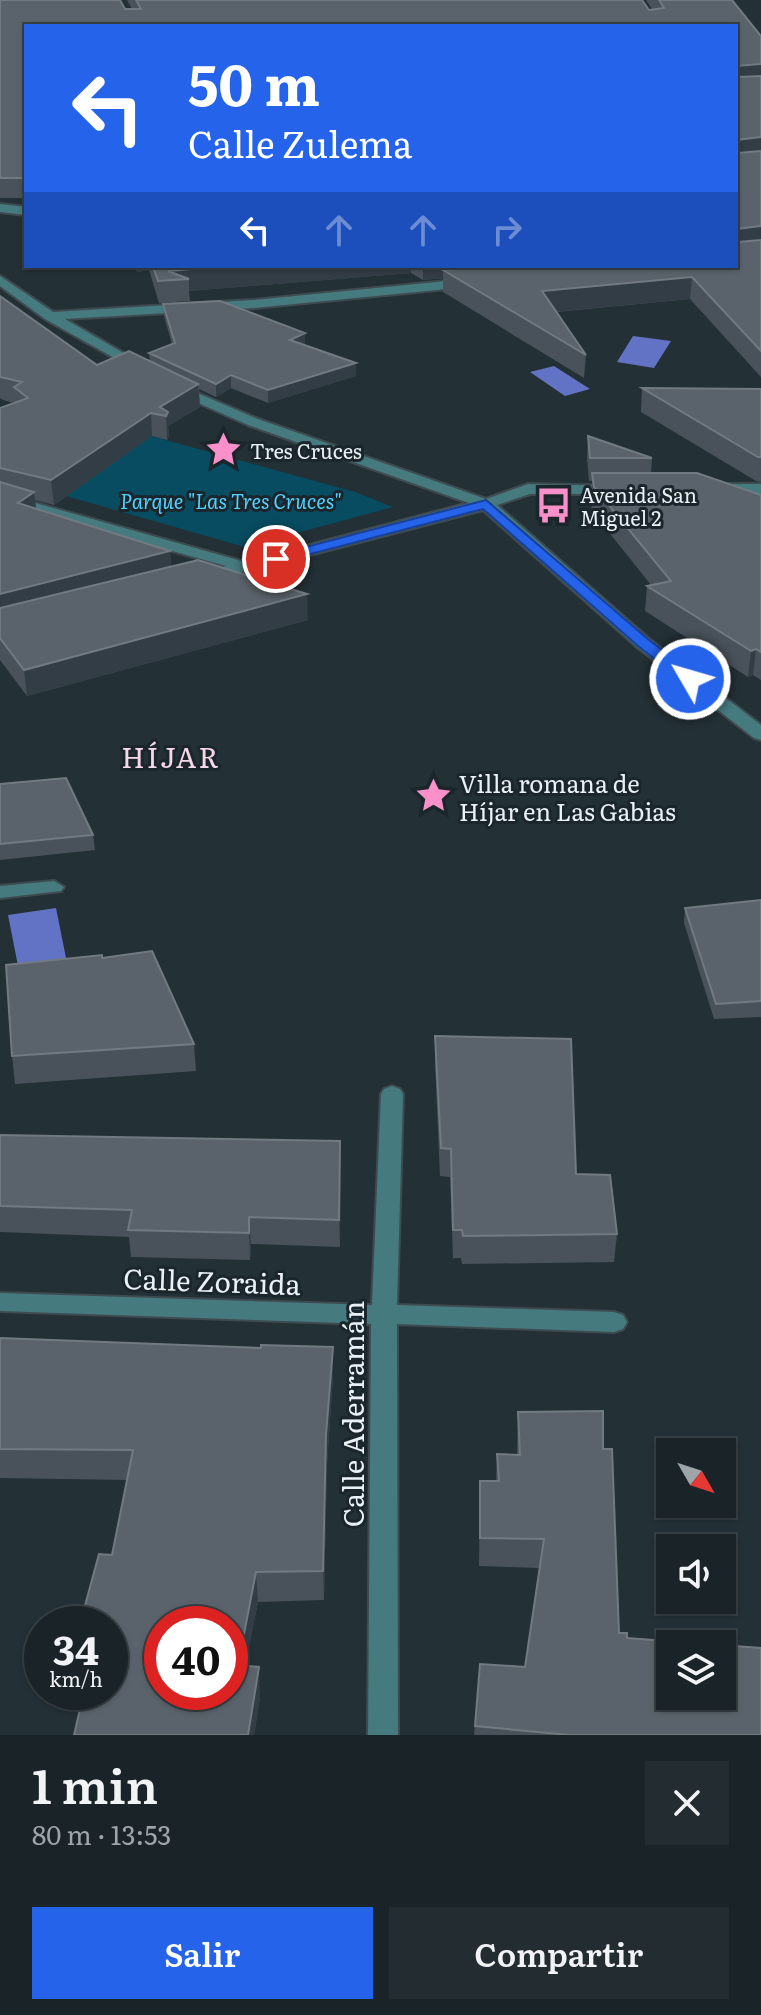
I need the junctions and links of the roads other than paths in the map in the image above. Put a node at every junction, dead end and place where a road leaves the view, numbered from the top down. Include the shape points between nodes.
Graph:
1 (0, 208) edge
2 (24, 211) edge
3 (0, 280) edge
4 (484, 281) edge
5 (50, 316) junction
6 (639, 489) edge
7 (701, 489) edge
8 (761, 489) edge
9 (0, 498) edge
10 (486, 504) junction
11 (246, 567) junction
12 (185, 582) edge
13 (761, 734) edge
14 (54, 887) dead end
15 (0, 892) edge
16 (392, 1094) dead end
17 (0, 1302) edge
18 (384, 1316) junction
19 (614, 1322) dead end
20 (383, 1735) edge

1 - 2 street
3 - 5 street
4 - 5 street via 253,304
5 - 10 street via 153,377 253,422
6 - 10 street via 528,489
7 - 8 street
9 - 11 street
10 - 11 street
10 - 13 street via 643,643
11 - 12 street
14 - 15 street
16 - 18 street, Calle Aderramán
17 - 18 street, Calle Zoraida
18 - 19 street, Calle Zoraida
18 - 20 street, Calle Aderramán

